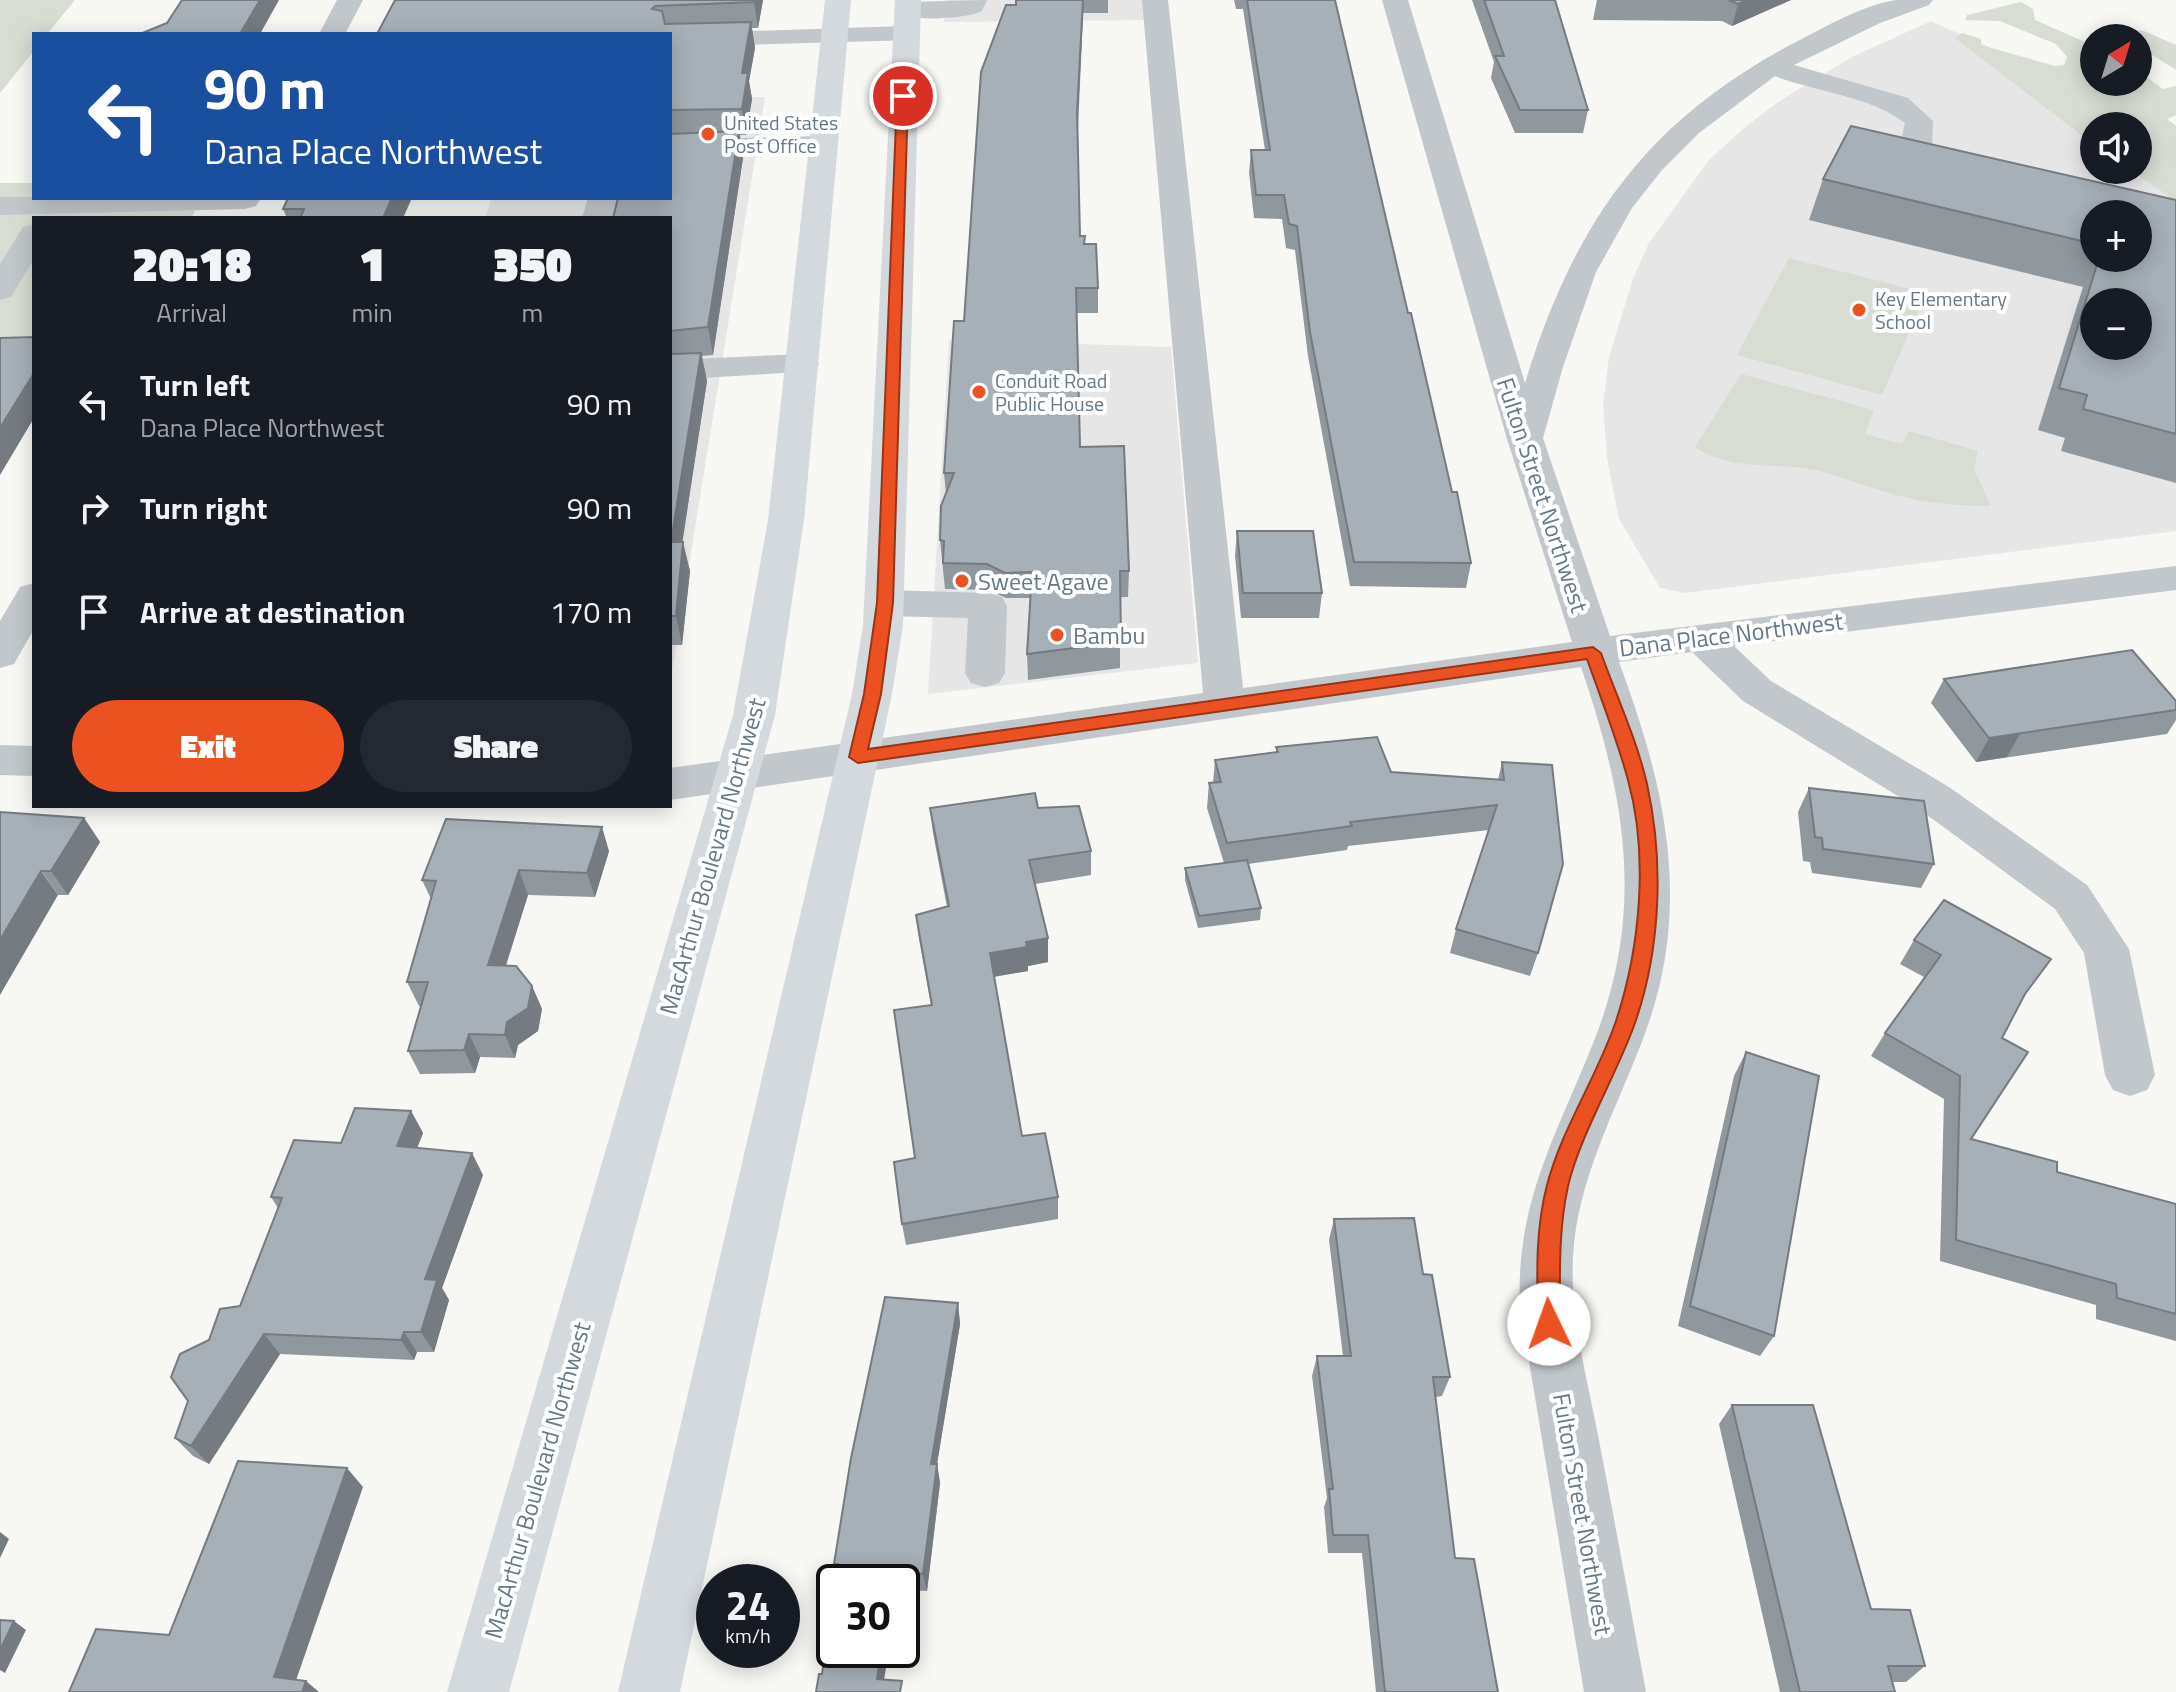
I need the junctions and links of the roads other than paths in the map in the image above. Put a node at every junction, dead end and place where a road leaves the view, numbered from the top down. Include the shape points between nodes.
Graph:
1 (350, 0) edge
2 (838, 0) edge
3 (974, 0) edge
4 (1155, 0) edge
5 (1395, 0) edge
6 (1920, 0) edge
7 (907, 15) edge
8 (333, 32) edge
9 (835, 36) junction
10 (672, 39) edge
11 (1772, 66) junction
12 (823, 145) junction
13 (672, 149) edge
14 (1999, 176) edge
15 (242, 205) edge
16 (0, 206) edge
17 (46, 211) edge
18 (32, 236) edge
19 (0, 290) edge
20 (802, 364) junction
21 (672, 370) edge
22 (1525, 439) junction
23 (2176, 578) edge
24 (32, 599) edge
25 (885, 603) junction
26 (1700, 637) junction
27 (1593, 653) junction
28 (0, 654) edge
29 (985, 673) dead end
30 (1225, 707) junction
31 (858, 757) junction
32 (0, 760) edge
33 (32, 761) edge
34 (735, 776) junction
35 (672, 784) edge
36 (2130, 1075) dead end
37 (478, 1692) edge
38 (649, 1692) edge
39 (1615, 1692) edge

1 - 8 street
2 - 9 main road, MacArthur Boulevard Northwest
3 - 7 street via 967,9
4 - 30 street
5 - 22 street, Fulton Street Northwest
6 - 11 street via 1834,33
7 - 9 street
7 - 25 main road
9 - 10 street
9 - 12 main road, MacArthur Boulevard Northwest
11 - 14 street via 1898,104 1919,121 1915,139 1925,155
11 - 22 street via 1675,139 1612,214 1573,288
12 - 13 street
12 - 20 main road, MacArthur Boulevard Northwest
15 - 17 street
16 - 17 street
18 - 19 street
20 - 21 street
20 - 34 main road, MacArthur Boulevard Northwest via 772,617 754,715
22 - 27 street, Fulton Street Northwest
23 - 26 street, Dana Place Northwest
24 - 28 street
25 - 29 street via 988,606
25 - 31 main road
26 - 27 street, Dana Place Northwest
26 - 36 street via 1757,691 1934,798 2071,897 2106,949
27 - 30 street, Dana Place Northwest
27 - 39 street, Fulton Street Northwest via 1638,783 1648,855 1647,906 1626,1021 1558,1182 1548,1236 1547,1294 1553,1355
30 - 31 street, Dana Place Northwest
31 - 34 street, Dana Place Northwest
31 - 38 main road
32 - 33 street
34 - 35 street, Dana Place Northwest
34 - 37 main road, MacArthur Boulevard Northwest

